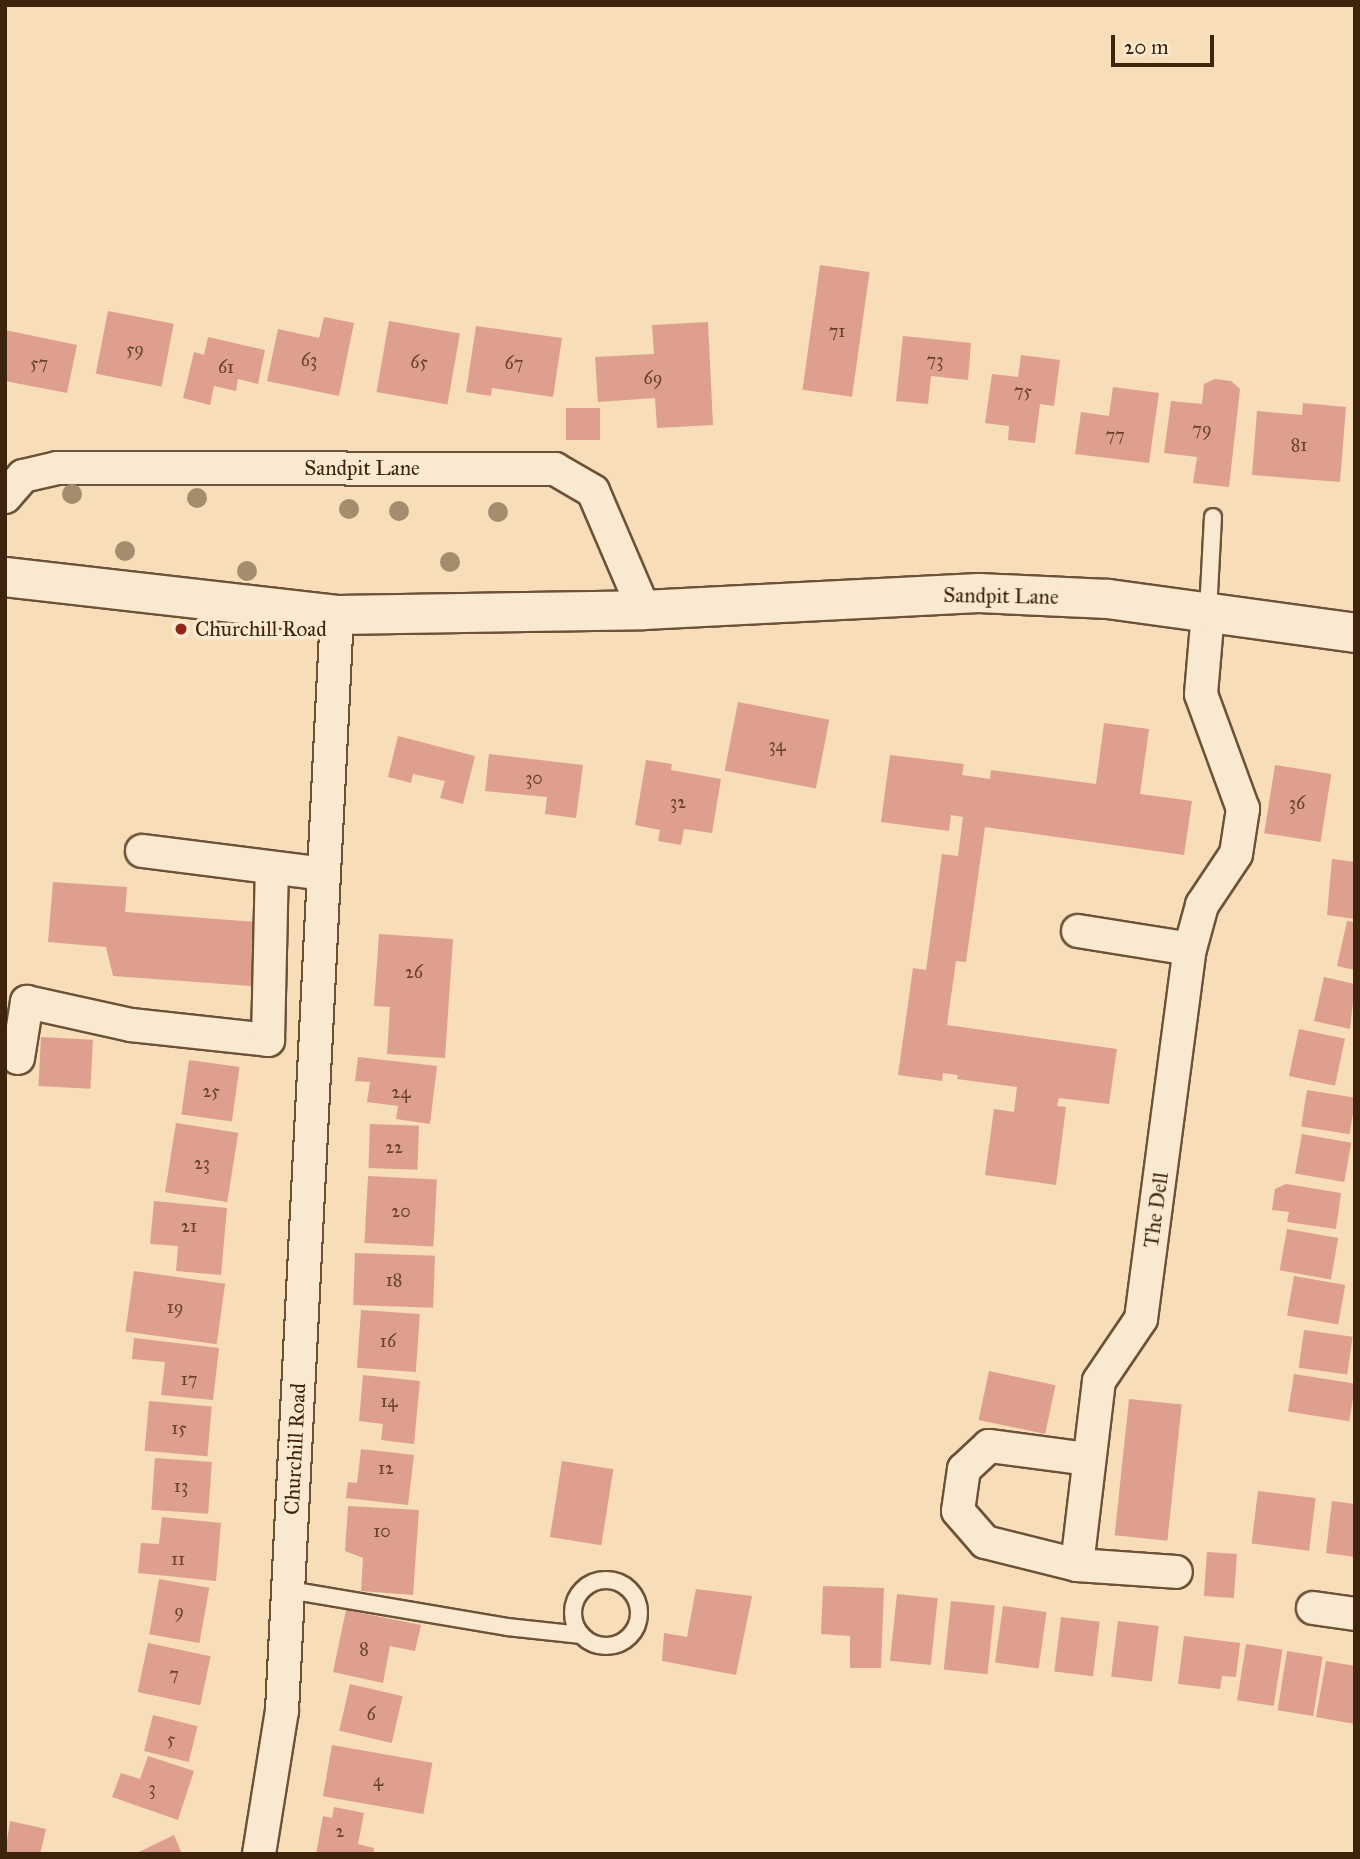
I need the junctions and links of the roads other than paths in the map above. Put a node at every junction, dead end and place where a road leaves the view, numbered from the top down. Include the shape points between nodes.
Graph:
1 (5, 497) edge
2 (1213, 517) dead end
3 (5, 577) edge
4 (645, 610) junction
5 (1208, 612) junction
6 (337, 615) junction
7 (1355, 633) edge
8 (142, 851) dead end
9 (272, 868) junction
10 (324, 874) junction
11 (1078, 931) dead end
12 (1190, 949) junction
13 (268, 1040) junction
14 (313, 1042) junction
15 (18, 1058) dead end
16 (1088, 1459) junction
17 (1077, 1566) junction
18 (1176, 1572) dead end
19 (289, 1590) junction
20 (1313, 1608) dead end
21 (1355, 1614) edge
22 (582, 1635) junction
23 (259, 1854) edge

1 - 4 street, Sandpit Lane via 23,476 57,468 555,469 593,491
2 - 5 lane
3 - 6 street, Sandpit Lane
4 - 5 street, Sandpit Lane via 979,593 1108,598
4 - 6 street, Sandpit Lane
5 - 7 street, Sandpit Lane
5 - 12 street, The Dell via 1201,694 1243,809 1236,854 1202,905
6 - 10 street, Churchill Road
8 - 9 street
9 - 10 street
9 - 13 street
10 - 14 street, Churchill Road
11 - 12 street
12 - 16 street, The Dell via 1141,1320 1099,1381
13 - 14 street
13 - 15 street via 131,1025 27,1002
14 - 19 street, Churchill Road
16 - 17 street, The Dell
16 - 17 street via 989,1446 964,1469 958,1511 985,1542
17 - 18 street
19 - 22 lane
19 - 23 street, Churchill Road via 282,1711
20 - 21 street
22 - 22 lane via 589,1642 610,1646 628,1638 639,1610 631,1591 611,1580 580,1592 573,1614

